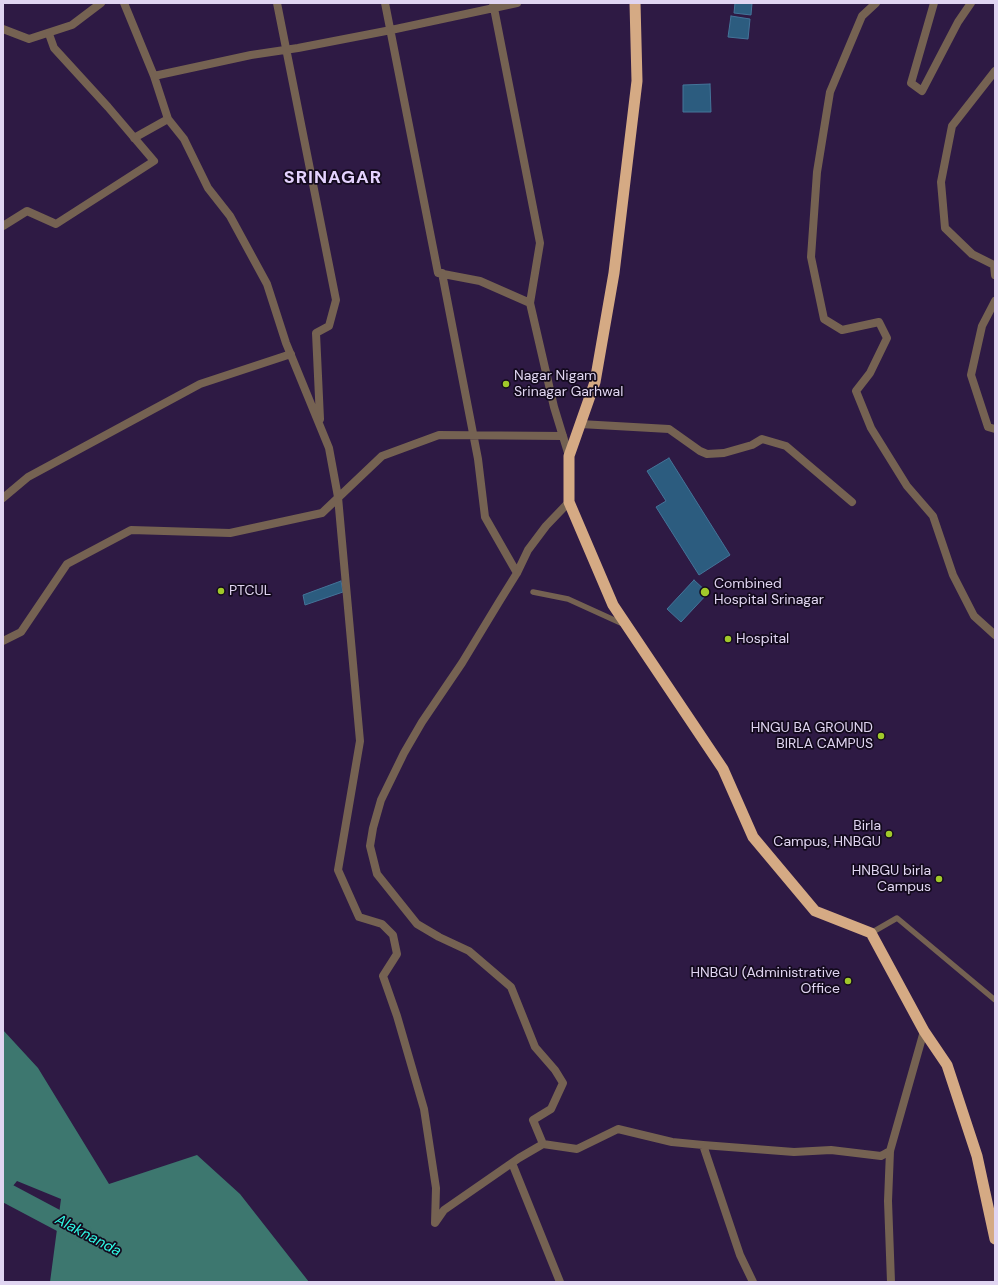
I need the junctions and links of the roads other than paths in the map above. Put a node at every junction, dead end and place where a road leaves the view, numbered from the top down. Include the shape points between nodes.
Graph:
1 (101, 3) edge
2 (124, 3) edge
3 (277, 3) edge
4 (386, 3) edge
5 (517, 3) edge
6 (635, 3) edge
7 (876, 3) edge
8 (934, 3) edge
9 (971, 3) edge
10 (494, 6) edge
11 (3, 29) edge
12 (391, 30) junction
13 (49, 34) junction
14 (286, 50) junction
15 (995, 71) edge
16 (154, 76) junction
17 (168, 119) junction
18 (134, 138) junction
19 (3, 226) edge
20 (442, 273) junction
21 (995, 275) edge
22 (995, 301) edge
23 (530, 304) junction
24 (291, 354) junction
25 (580, 424) junction
26 (320, 426) junction
27 (995, 429) edge
28 (474, 436) junction
29 (563, 436) junction
30 (569, 456) junction
31 (3, 498) edge
32 (338, 498) junction
33 (569, 502) junction
34 (852, 502) dead end
35 (517, 573) junction
36 (533, 592) dead end
37 (627, 626) junction
38 (995, 635) edge
39 (3, 641) edge
40 (871, 933) junction
41 (995, 1000) edge
42 (924, 1031) junction
43 (543, 1144) junction
44 (703, 1145) junction
45 (890, 1151) junction
46 (512, 1163) junction
47 (995, 1238) edge
48 (560, 1282) edge
49 (753, 1282) edge
50 (891, 1282) edge

1 - 13 street via 72,25
2 - 16 street
3 - 14 street
4 - 12 street
5 - 10 street
6 - 25 highway via 638,81 614,266 595,382
7 - 38 street via 862,16 830,92 817,172 812,257 824,319 842,330 879,322 887,338 870,373 856,391 871,428 907,486 933,516 953,575 974,616
8 - 9 street via 911,84 922,91 958,22
10 - 12 street
10 - 23 street via 540,243
11 - 13 street via 29,39
12 - 14 street
12 - 20 street via 438,272
13 - 18 street via 54,48
14 - 16 street
14 - 26 street via 336,300 328,326 316,333
15 - 21 street via 952,126 941,182 945,228 972,254 994,265
16 - 17 street
17 - 18 street
17 - 24 street via 184,139 208,188 230,216 267,284
18 - 19 street via 154,161 56,224 27,211
20 - 23 street via 480,281
20 - 28 street
22 - 27 street via 982,326 971,375 988,426
23 - 29 street
24 - 26 street
24 - 31 street via 200,384 28,477
25 - 30 highway
25 - 34 street via 669,430 707,454 731,451 762,439 786,446
26 - 32 street via 329,448
28 - 29 street
28 - 32 street via 439,435 382,456
28 - 35 street via 485,517
29 - 30 street
30 - 33 highway
32 - 39 street via 322,513 230,533 131,530 66,564 21,632
32 - 46 street via 360,741 338,870 359,917 382,924 393,935 398,954 383,976 424,1109 436,1188 434,1223 444,1210
33 - 35 street via 528,550
33 - 37 highway via 613,605
35 - 43 street via 404,753 378,809 370,846 377,874 418,924 439,938 469,951 511,987 535,1047 556,1070 563,1082 551,1109 533,1120
36 - 37 lane via 568,599
37 - 40 highway via 723,769 753,837 815,911
40 - 41 lane via 897,918
40 - 42 highway
42 - 45 street
42 - 47 highway via 947,1065 977,1156
43 - 44 street via 577,1149 618,1129 672,1142
43 - 46 street
44 - 45 street via 794,1152 831,1150 881,1156
44 - 49 street via 740,1255
45 - 50 street via 888,1200
46 - 48 street

